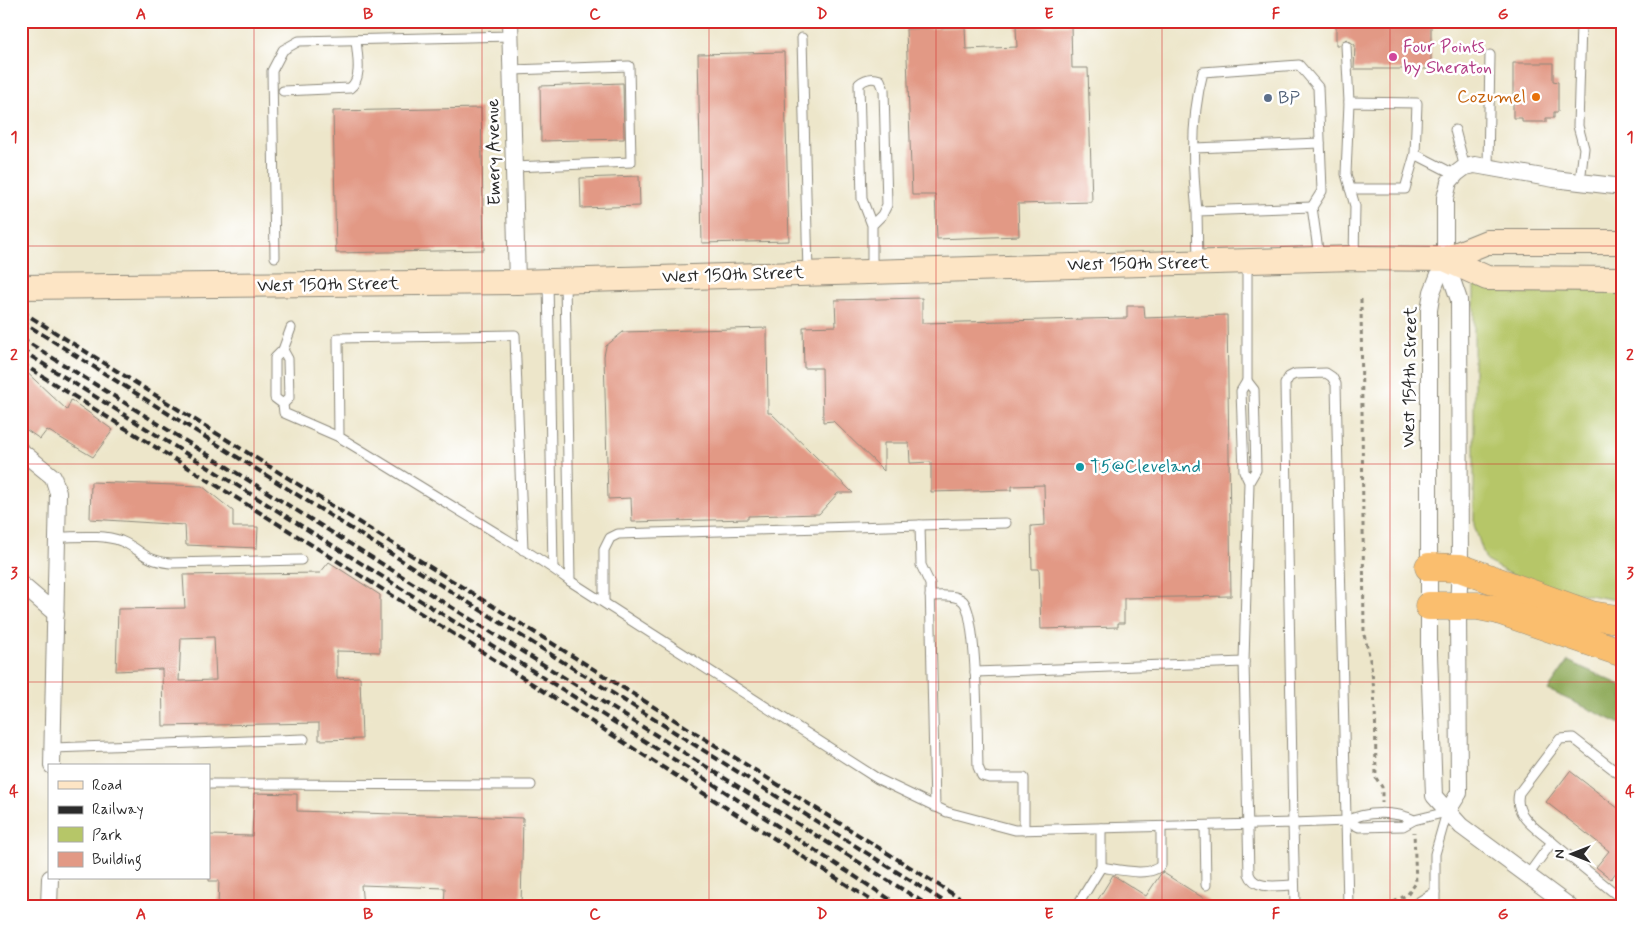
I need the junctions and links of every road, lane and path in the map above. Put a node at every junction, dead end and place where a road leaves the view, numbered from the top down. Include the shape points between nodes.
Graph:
1 (1581, 24) dead end
2 (511, 29) edge
3 (802, 38) dead end
4 (356, 40) junction
5 (1346, 45) dead end
6 (1490, 55) dead end
7 (512, 70) junction
8 (284, 92) dead end
9 (1349, 102) junction
10 (1455, 130) dead end
11 (1320, 143) junction
12 (1194, 148) junction
13 (1415, 154) junction
14 (1488, 166) junction
15 (514, 167) junction
16 (1460, 171) junction
17 (1580, 182) junction
18 (1623, 187) edge
19 (1350, 189) junction
20 (1312, 207) junction
21 (1197, 211) junction
22 (872, 225) junction
23 (1623, 242) edge
24 (275, 257) dead end
25 (1354, 258) junction
26 (1319, 259) junction
27 (1445, 259) junction
28 (1246, 261) junction
29 (1198, 262) junction
30 (872, 271) junction
31 (808, 273) junction
32 (1623, 279) edge
33 (557, 281) junction
34 (517, 282) junction
35 (21, 288) edge
36 (1362, 299) dead end
37 (291, 328) dead end
38 (283, 350) junction
39 (283, 404) junction
40 (339, 436) junction
41 (21, 451) edge
42 (570, 477) junction
43 (553, 478) junction
44 (1006, 523) dead end
45 (920, 525) junction
46 (57, 537) junction
47 (523, 550) junction
48 (301, 560) dead end
49 (1429, 567) junction
50 (554, 568) junction
51 (1460, 568) junction
52 (570, 581) junction
53 (21, 584) edge
54 (930, 596) junction
55 (604, 602) junction
56 (1429, 606) junction
57 (1458, 606) junction
58 (56, 614) junction
59 (1623, 620) edge
60 (1623, 652) edge
61 (1244, 662) junction
62 (975, 672) junction
63 (304, 739) dead end
64 (53, 748) junction
65 (52, 764) edge
66 (1623, 777) edge
67 (210, 784) edge
68 (531, 785) dead end
69 (935, 807) junction
70 (1382, 807) dead end
71 (1447, 812) junction
72 (1347, 821) junction
73 (1293, 823) junction
74 (1247, 824) junction
75 (1205, 826) junction
76 (1161, 827) junction
77 (1101, 828) junction
78 (1024, 830) junction
79 (1414, 832) dead end
80 (1552, 842) junction
81 (1101, 867) junction
82 (1528, 875) junction
83 (50, 880) edge
84 (1206, 885) dead end
85 (1294, 885) junction
86 (1435, 892) junction
87 (1623, 900) edge
88 (49, 906) edge
89 (1077, 906) edge
90 (1295, 906) edge
91 (1348, 906) edge
92 (1387, 906) edge
93 (1412, 906) edge
94 (1435, 906) edge
95 (1570, 906) edge

1 - 17 lane via 1578,126 1584,148
2 - 4 lane
2 - 7 street, Emery Avenue
3 - 31 lane
4 - 8 lane via 358,77 350,88
4 - 24 lane via 299,41 283,50 272,71
5 - 9 lane
6 - 14 lane
7 - 15 street, Emery Avenue
7 - 15 lane via 629,66 631,162
9 - 13 lane via 1416,103
9 - 19 lane via 1346,174
10 - 16 lane
11 - 12 lane
11 - 12 lane via 1318,87 1298,65 1203,72 1197,92
11 - 20 lane via 1322,191
12 - 21 lane
13 - 16 lane
13 - 19 lane via 1404,189
14 - 16 street via 1475,165
14 - 17 street
15 - 34 street, Emery Avenue
16 - 27 street via 1450,182 1445,198
17 - 18 street
19 - 25 lane via 1355,206
20 - 21 lane
20 - 26 lane
21 - 29 lane
22 - 22 lane via 862,199 859,84 864,79 874,78 880,80 884,90 887,205 882,216
22 - 30 lane
23 - 27 main road, West 150th Street via 1487,242
25 - 26 main road, West 150th Street
25 - 27 main road, West 150th Street
26 - 28 main road, West 150th Street
27 - 32 main road, West 150th Street via 1487,278
27 - 49 street, West 154th Street via 1432,292 1429,310
27 - 51 street via 1459,300
28 - 29 main road, West 150th Street
28 - 61 lane via 1247,381 1254,390 1256,470 1249,482
29 - 30 main road, West 150th Street
30 - 31 main road, West 150th Street
31 - 33 main road, West 150th Street
33 - 34 main road, West 150th Street
33 - 42 lane
33 - 43 lane
34 - 35 main road, West 150th Street
36 - 70 path via 1364,635 1375,686 1376,778 1382,787
37 - 38 lane
38 - 39 lane via 288,359 289,398
38 - 39 lane via 275,358 275,398
39 - 40 lane via 284,413
40 - 47 lane
40 - 47 lane via 338,338 515,334
41 - 46 street via 53,477 58,493
42 - 43 lane
42 - 52 lane
43 - 50 lane
44 - 45 lane
45 - 54 lane via 921,565 930,584
45 - 55 lane via 618,534 610,538 604,550
46 - 48 lane via 120,541 152,561 161,562
46 - 58 street
47 - 50 lane
49 - 51 highway
49 - 56 street, West 154th Street
50 - 52 lane
51 - 57 street
51 - 59 highway via 1591,615
52 - 55 lane
53 - 58 street
54 - 62 lane via 955,597 969,609
54 - 69 lane
55 - 69 lane via 878,779
56 - 57 highway
56 - 71 street, West 154th Street via 1434,796
57 - 60 highway via 1498,610
57 - 71 street via 1459,793
58 - 64 street
61 - 62 lane
61 - 74 lane
62 - 78 lane via 978,767 982,776 989,778 1024,778
63 - 64 lane
64 - 65 street
66 - 80 lane via 1573,738 1560,739 1519,793 1517,802 1523,816
67 - 68 lane
69 - 78 lane via 996,826
71 - 72 lane via 1414,820 1403,814 1358,815
71 - 82 street, West 154th Street
71 - 86 lane via 1435,854
72 - 73 lane
72 - 73 lane via 1336,384 1326,374 1295,374 1285,384
72 - 91 lane
73 - 74 lane
73 - 85 lane
74 - 75 lane
74 - 85 lane via 1251,881
75 - 76 lane
75 - 84 lane
76 - 77 lane
76 - 81 lane via 1161,865 1158,869 1129,871
77 - 78 lane
77 - 81 lane
79 - 92 path via 1416,883 1408,894
80 - 82 lane
80 - 87 lane
81 - 89 lane
82 - 95 street, West 154th Street
83 - 88 street
85 - 90 lane
86 - 93 lane
86 - 94 lane

